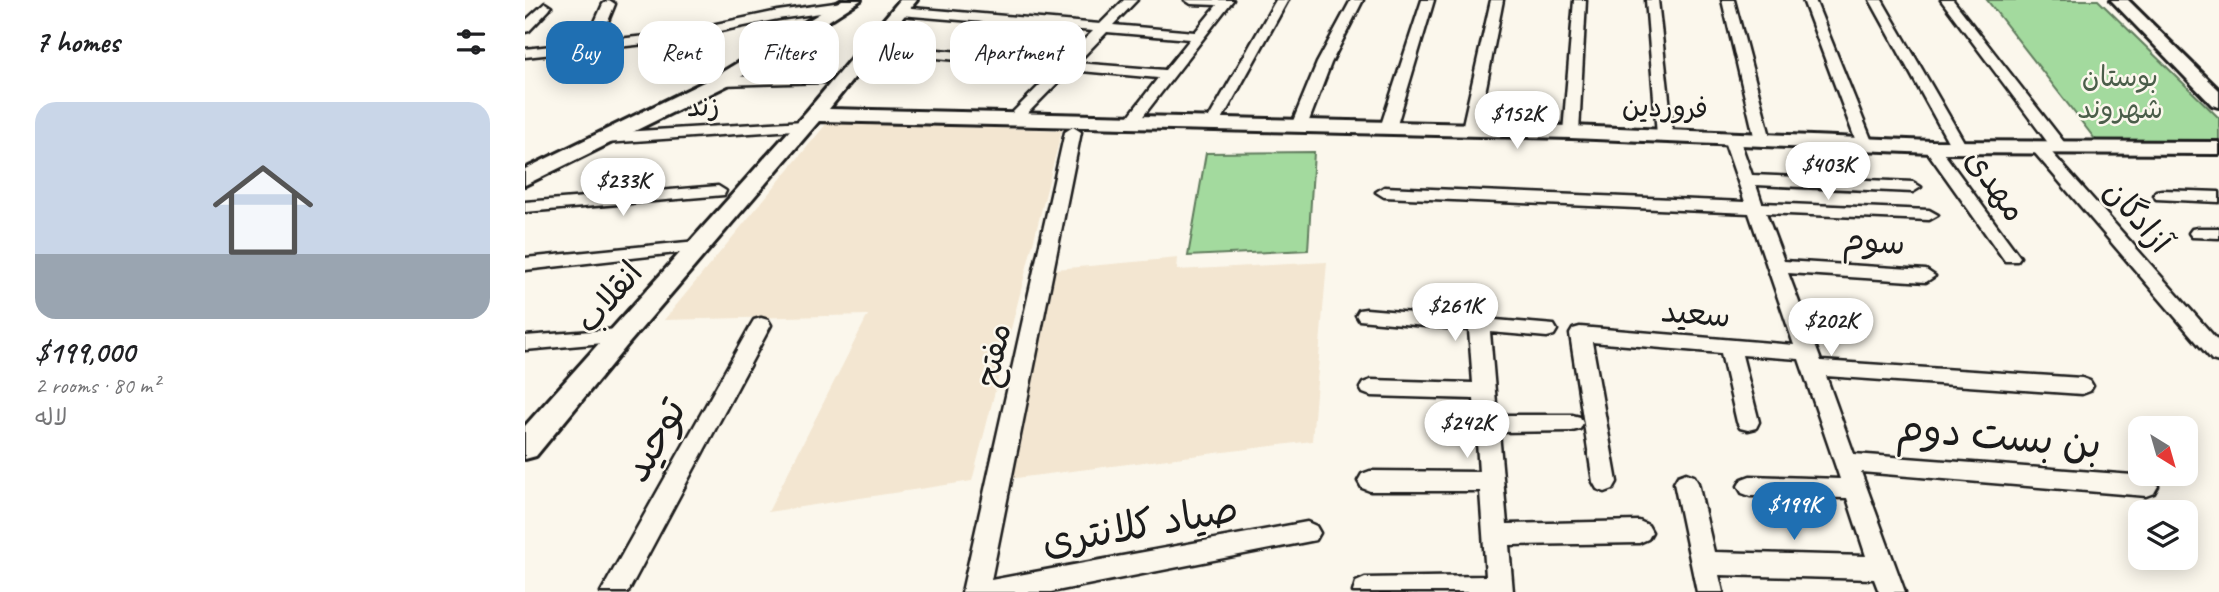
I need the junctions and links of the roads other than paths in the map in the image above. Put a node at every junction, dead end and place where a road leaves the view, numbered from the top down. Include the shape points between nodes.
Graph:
1 (1131, 0) edge
2 (1191, 0) edge
3 (1282, 0) edge
4 (1357, 0) edge
5 (1428, 0) edge
6 (1497, 0) edge
7 (1580, 0) edge
8 (1652, 0) edge
9 (1728, 0) edge
10 (1809, 0) edge
11 (1876, 0) edge
12 (1947, 0) edge
13 (2119, 0) edge
14 (1226, 1) edge
15 (609, 4) dead end
16 (868, 5) edge
17 (545, 7) dead end
18 (602, 21) edge
19 (525, 28) edge
20 (1103, 29) junction
21 (1199, 36) junction
22 (624, 42) edge
23 (1086, 46) edge
24 (546, 51) edge
25 (525, 53) edge
26 (853, 68) edge
27 (1086, 68) edge
28 (1169, 75) junction
29 (725, 79) edge
30 (715, 84) edge
31 (1049, 84) edge
32 (2219, 101) edge
33 (1015, 118) junction
34 (809, 120) junction
35 (1132, 121) junction
36 (1213, 123) junction
37 (1300, 126) junction
38 (1388, 128) junction
39 (1470, 129) junction
40 (1073, 132) dead end
41 (1571, 132) junction
42 (1665, 135) junction
43 (605, 138) junction
44 (1731, 138) junction
45 (1763, 140) junction
46 (1865, 144) junction
47 (1932, 147) junction
48 (1959, 147) junction
49 (2219, 148) edge
50 (2050, 149) junction
51 (525, 178) edge
52 (1746, 180) junction
53 (1913, 187) dead end
54 (717, 191) dead end
55 (1384, 192) dead end
56 (2162, 195) dead end
57 (2219, 197) edge
58 (525, 207) edge
59 (1755, 207) junction
60 (1929, 215) dead end
61 (2198, 233) dead end
62 (2219, 233) edge
63 (697, 246) junction
64 (2011, 257) dead end
65 (525, 264) edge
66 (1776, 266) junction
67 (1926, 276) dead end
68 (1366, 315) dead end
69 (761, 325) dead end
70 (1479, 325) junction
71 (1546, 330) dead end
72 (619, 336) junction
73 (525, 343) edge
74 (1730, 347) junction
75 (2219, 355) edge
76 (1810, 361) junction
77 (2082, 386) dead end
78 (1371, 388) dead end
79 (1484, 390) junction
80 (1748, 422) dead end
81 (1572, 423) dead end
82 (1487, 424) junction
83 (526, 444) edge
84 (1846, 462) junction
85 (1370, 481) dead end
86 (1491, 482) junction
87 (1605, 482) dead end
88 (1686, 483) dead end
89 (2128, 485) edge
90 (1750, 486) dead end
91 (1856, 489) junction
92 (1639, 532) dead end
93 (1307, 533) dead end
94 (1496, 535) junction
95 (1704, 563) junction
96 (1884, 568) junction
97 (1365, 590) dead end
98 (1500, 590) edge
99 (614, 592) edge
100 (975, 592) edge
101 (988, 592) edge
102 (1710, 592) edge
103 (1892, 592) edge

1 - 20 street
2 - 14 street
3 - 36 street
4 - 37 street via 1324,63
5 - 38 street
6 - 39 street
7 - 41 street
8 - 42 street
9 - 45 street
10 - 46 street
11 - 48 street
12 - 50 street, آزادگان
13 - 32 street
14 - 21 street
15 - 18 street
16 - 20 street
16 - 22 street via 778,15
16 - 29 street
17 - 19 street
20 - 21 street
20 - 23 street
21 - 28 street
24 - 25 street
26 - 34 street, انقلاب
27 - 28 street
28 - 35 street
30 - 43 street
31 - 33 street
33 - 34 street, فروردین
33 - 35 street, فروردین
34 - 43 street, زند
34 - 63 street, انقلاب
35 - 36 street, فروردین
36 - 37 street, فروردین
37 - 38 street, فروردین
38 - 39 street, فروردین
39 - 41 street, فروردین
40 - 100 street, مفتح
41 - 42 street, فروردین
42 - 44 street, فروردین
43 - 51 street
44 - 45 street, فروردین
44 - 52 street
45 - 46 street, فروردین
46 - 47 street, فروردین
47 - 48 street, فروردین
47 - 64 street, مهدی
48 - 50 street, فروردین
49 - 50 street, فروردین
50 - 75 street, آزادگان
52 - 53 street
52 - 59 street
54 - 58 street
55 - 59 street
56 - 57 street
59 - 60 street
59 - 66 street
61 - 62 street
63 - 65 street
63 - 72 street, انقلاب
66 - 67 street, سوم
66 - 76 street
68 - 70 street
69 - 99 street, توحید
70 - 71 street
70 - 79 street
72 - 73 street
72 - 83 street, انقلاب
74 - 76 street, سعید
74 - 80 street
74 - 87 street, سعید via 1580,334
76 - 77 street, سعید
76 - 84 street
78 - 79 street
79 - 82 street
81 - 82 street
82 - 86 street
84 - 89 street, بن بست دوم
84 - 91 street
85 - 86 street
86 - 94 street
88 - 95 street
90 - 91 street
91 - 96 street
92 - 94 street
93 - 101 street, صیاد کلانتری
94 - 98 street
95 - 96 street
95 - 102 street
96 - 103 street
97 - 98 street

